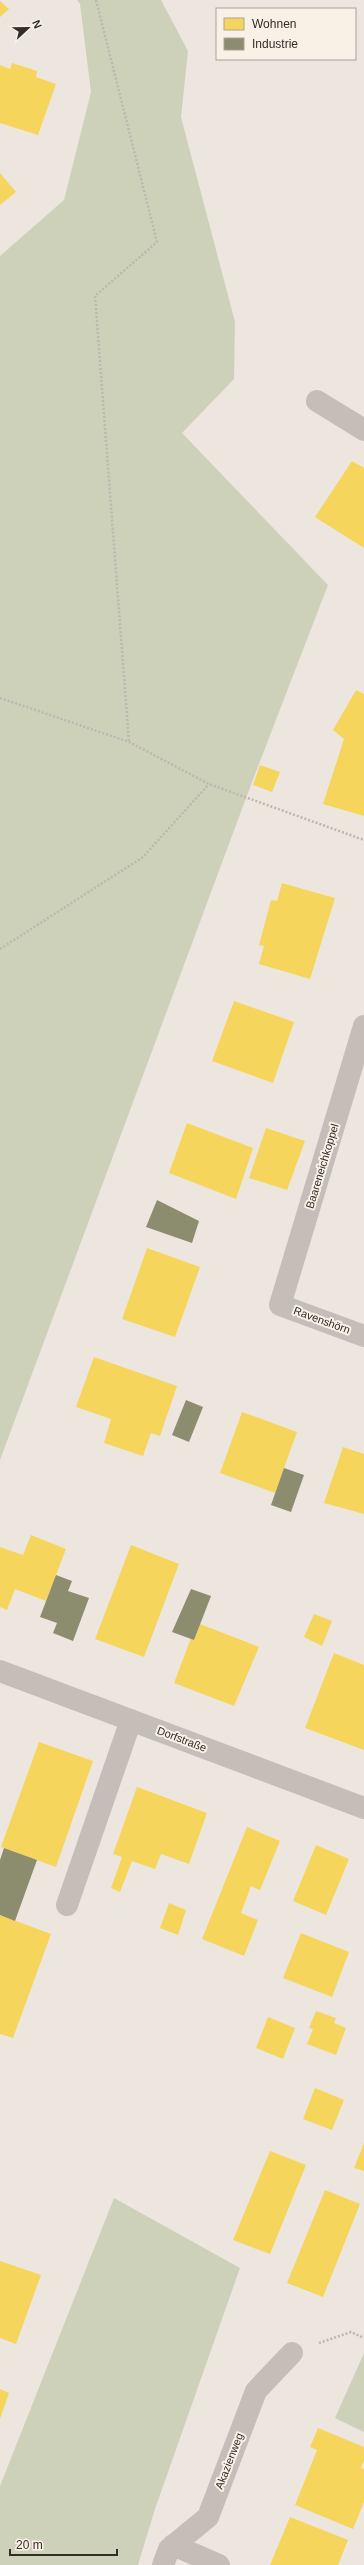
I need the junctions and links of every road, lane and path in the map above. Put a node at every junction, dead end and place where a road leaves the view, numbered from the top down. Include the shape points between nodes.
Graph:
1 (96, 0) edge
2 (317, 401) dead end
3 (364, 430) edge
4 (0, 698) edge
5 (129, 742) junction
6 (209, 784) junction
7 (364, 840) edge
8 (0, 949) edge
9 (364, 1026) edge
10 (280, 1305) joint
11 (364, 1336) edge
12 (0, 1671) edge
13 (132, 1720) junction
14 (364, 1808) edge
15 (67, 1905) dead end
16 (364, 2338) edge
17 (292, 2353) joint
18 (173, 2545) junction
19 (163, 2565) edge
20 (219, 2565) edge

1 - 5 path via 157,242 95,296
2 - 3 street
4 - 5 path
5 - 6 path
6 - 7 path
6 - 8 path via 143,857
9 - 10 street, Baareneichkoppel
10 - 11 street, Ravenshörn
12 - 13 street, Dorfstraße
13 - 14 street, Dorfstraße
13 - 15 street
16 - 17 path via 351,2332
17 - 18 street, Akazienweg via 256,2391 208,2517
18 - 19 street, Akazienweg via 168,2549
18 - 20 street

